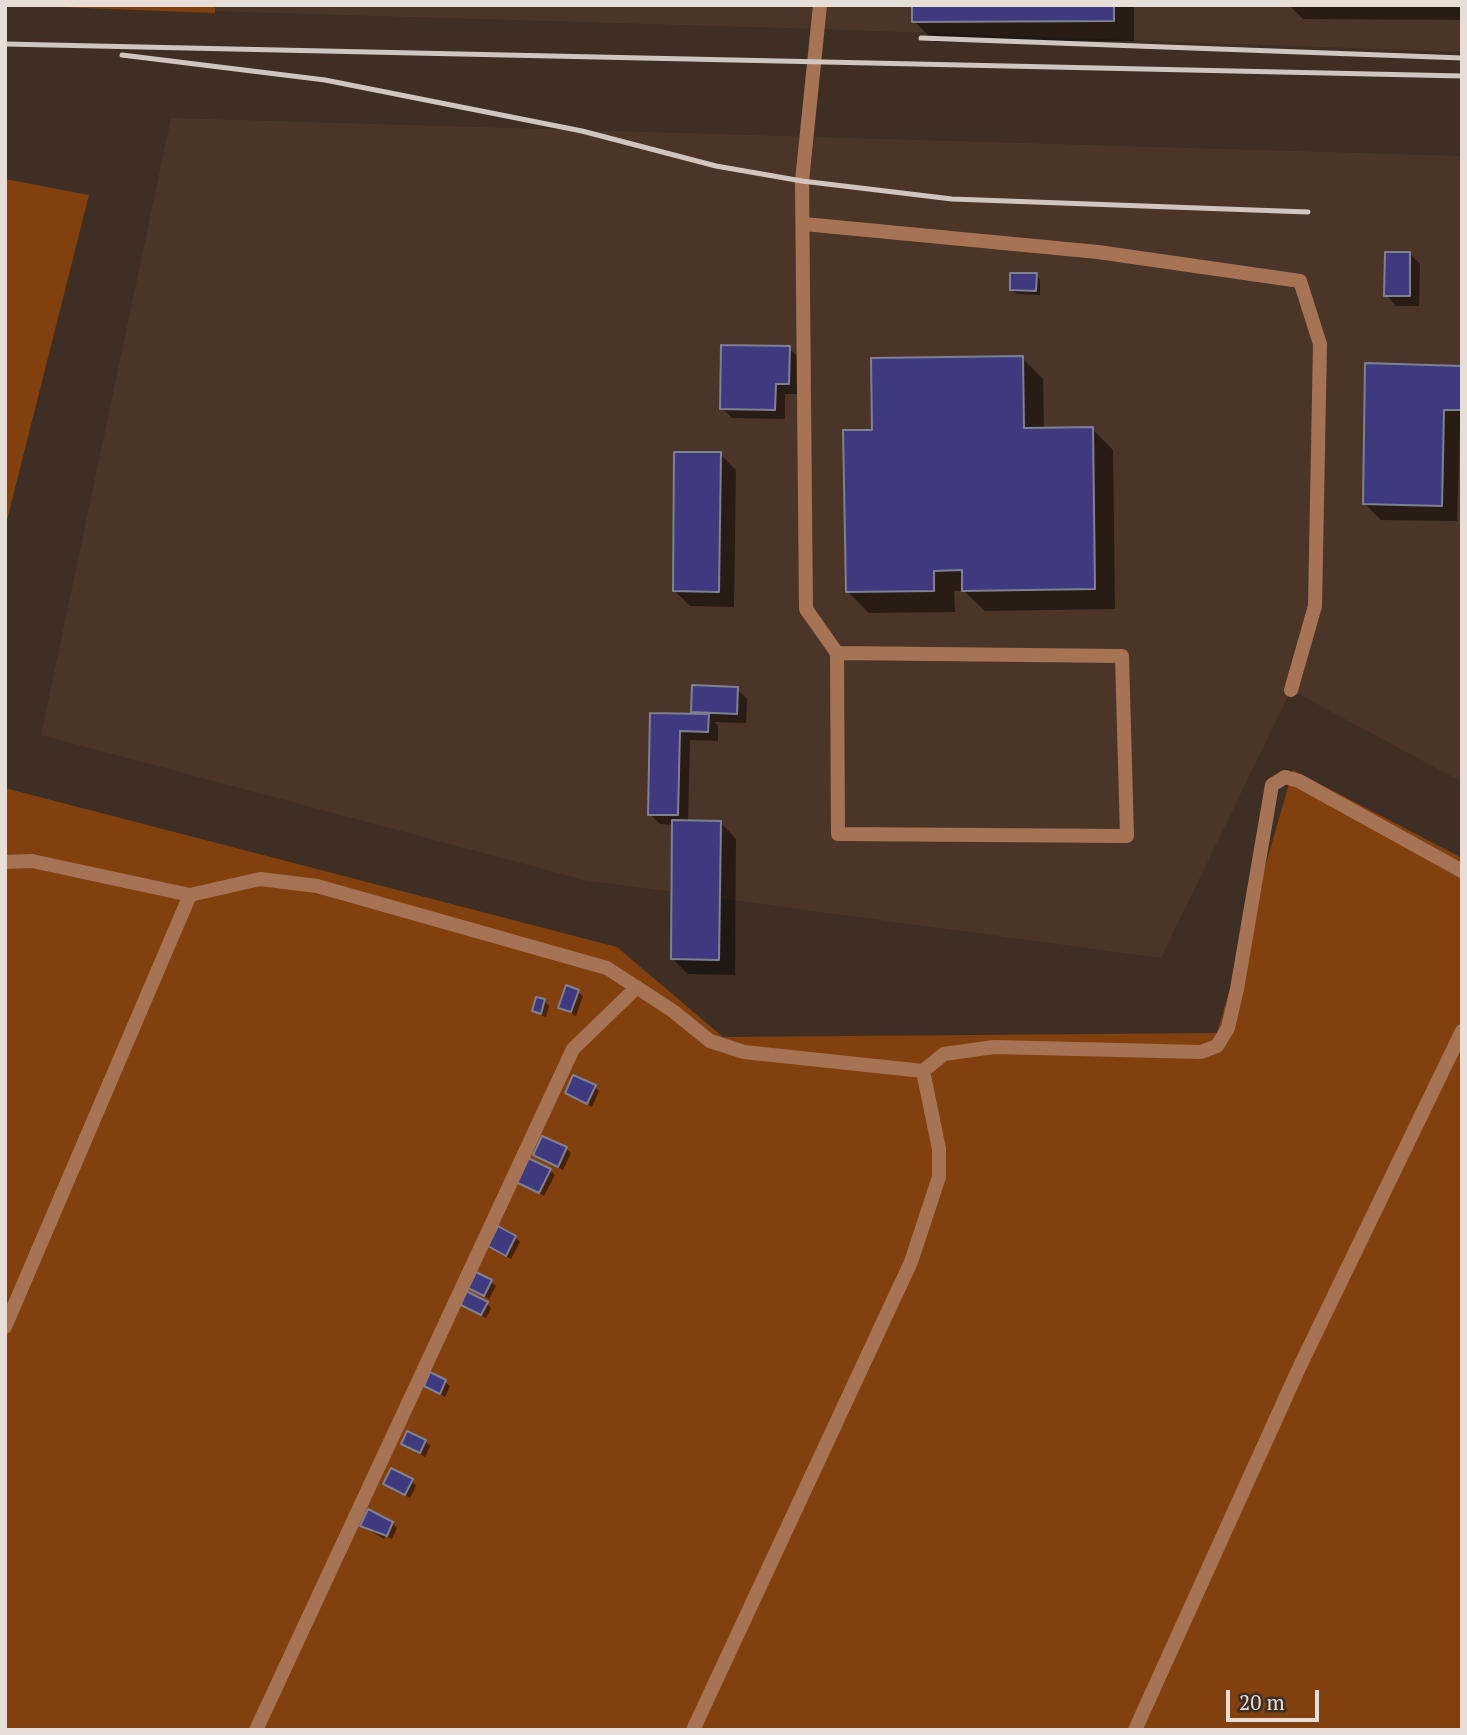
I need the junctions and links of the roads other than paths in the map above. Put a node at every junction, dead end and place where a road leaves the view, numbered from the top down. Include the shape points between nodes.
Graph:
1 (820, 5) edge
2 (804, 224) junction
3 (837, 653) junction
4 (1291, 690) dead end
5 (5, 862) edge
6 (1462, 871) edge
7 (190, 895) junction
8 (637, 987) junction
9 (1462, 1031) edge
10 (923, 1071) junction
11 (5, 1327) edge
12 (256, 1730) edge
13 (693, 1730) edge
14 (1135, 1730) edge

1 - 2 lane via 802,181
2 - 3 lane via 806,609
2 - 4 lane via 1098,252 1300,281 1320,344 1315,606
3 - 3 lane via 1122,656 1127,836 838,834
5 - 7 lane via 32,861
6 - 10 lane via 1285,777 1272,785 1237,989 1228,1028 1217,1046 1201,1052 994,1047 944,1054
7 - 8 lane via 260,879 317,886 607,968
7 - 11 lane
8 - 10 lane via 710,1041 744,1052
8 - 12 lane via 573,1049
9 - 14 lane via 1299,1368
10 - 13 lane via 939,1149 939,1177 911,1262

